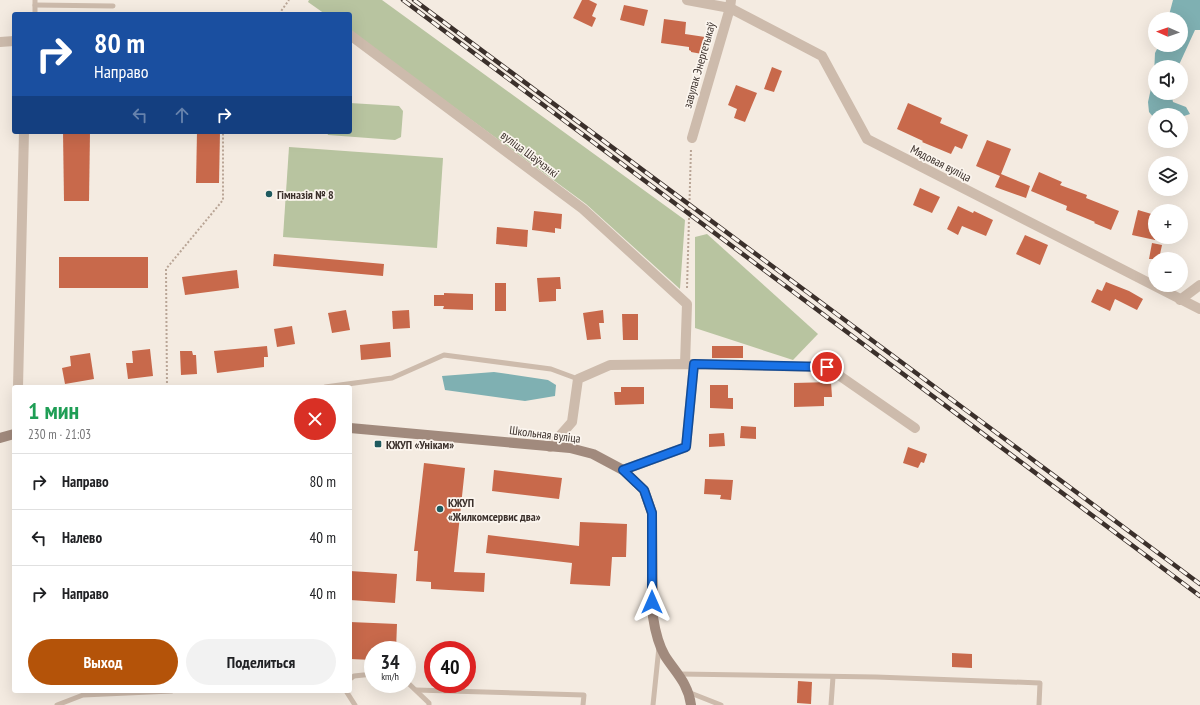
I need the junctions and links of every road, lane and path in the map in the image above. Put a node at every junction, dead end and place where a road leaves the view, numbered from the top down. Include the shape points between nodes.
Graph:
1 (289, 0) edge
2 (687, 0) edge
3 (35, 3) edge
4 (730, 4) edge
5 (113, 6) dead end
6 (280, 12) edge
7 (352, 36) edge
8 (12, 41) edge
9 (0, 42) edge
10 (24, 134) edge
11 (224, 134) edge
12 (692, 138) joint
13 (1200, 285) edge
14 (1180, 300) junction
15 (687, 304) junction
16 (1200, 309) edge
17 (689, 364) junction
18 (578, 379) junction
19 (18, 385) edge
20 (167, 385) edge
21 (340, 385) edge
22 (352, 428) edge
23 (915, 428) dead end
24 (12, 435) edge
25 (0, 438) edge
26 (550, 447) junction
27 (623, 470) junction
28 (659, 642) junction
29 (679, 674) junction
30 (364, 675) edge
31 (833, 677) junction
32 (352, 678) edge
33 (416, 690) joint
34 (688, 692) junction
35 (127, 693) edge
36 (347, 693) edge
37 (57, 705) edge
38 (355, 705) edge
39 (429, 705) edge
40 (583, 705) edge
41 (654, 705) edge
42 (691, 705) edge
43 (721, 705) edge
44 (831, 705) edge
45 (1039, 705) edge

1 - 6 path
2 - 4 street, Мядовая вуліца
3 - 5 lane
4 - 12 street, завулак Энергетыкаў
4 - 14 street, Мядовая вуліца via 822,56 867,139
7 - 15 street, вуліца Шаўчэнкі via 583,209
8 - 9 street
10 - 19 street
11 - 20 path via 223,200 166,269
12 - 15 path
13 - 14 street
14 - 16 street, Мядовая вуліца
15 - 17 street
17 - 18 street via 610,365
17 - 23 street via 827,367
17 - 27 street via 686,447
18 - 21 lane via 551,369 444,355 392,378
18 - 26 street via 572,422
22 - 26 street, Школьная вуліца
24 - 25 street
26 - 27 street, Школьная вуліца via 570,448 593,454
27 - 28 street, Школьная вуліца via 644,490 652,513 653,617
28 - 29 street, Школьная вуліца
28 - 41 lane
29 - 31 lane
29 - 34 street, Школьная вуліца
30 - 32 lane
31 - 44 lane
31 - 45 lane via 1040,683
33 - 39 lane
33 - 40 lane via 584,695
34 - 42 street, Школьная вуліца
34 - 43 lane
35 - 37 lane via 82,695
36 - 38 lane

